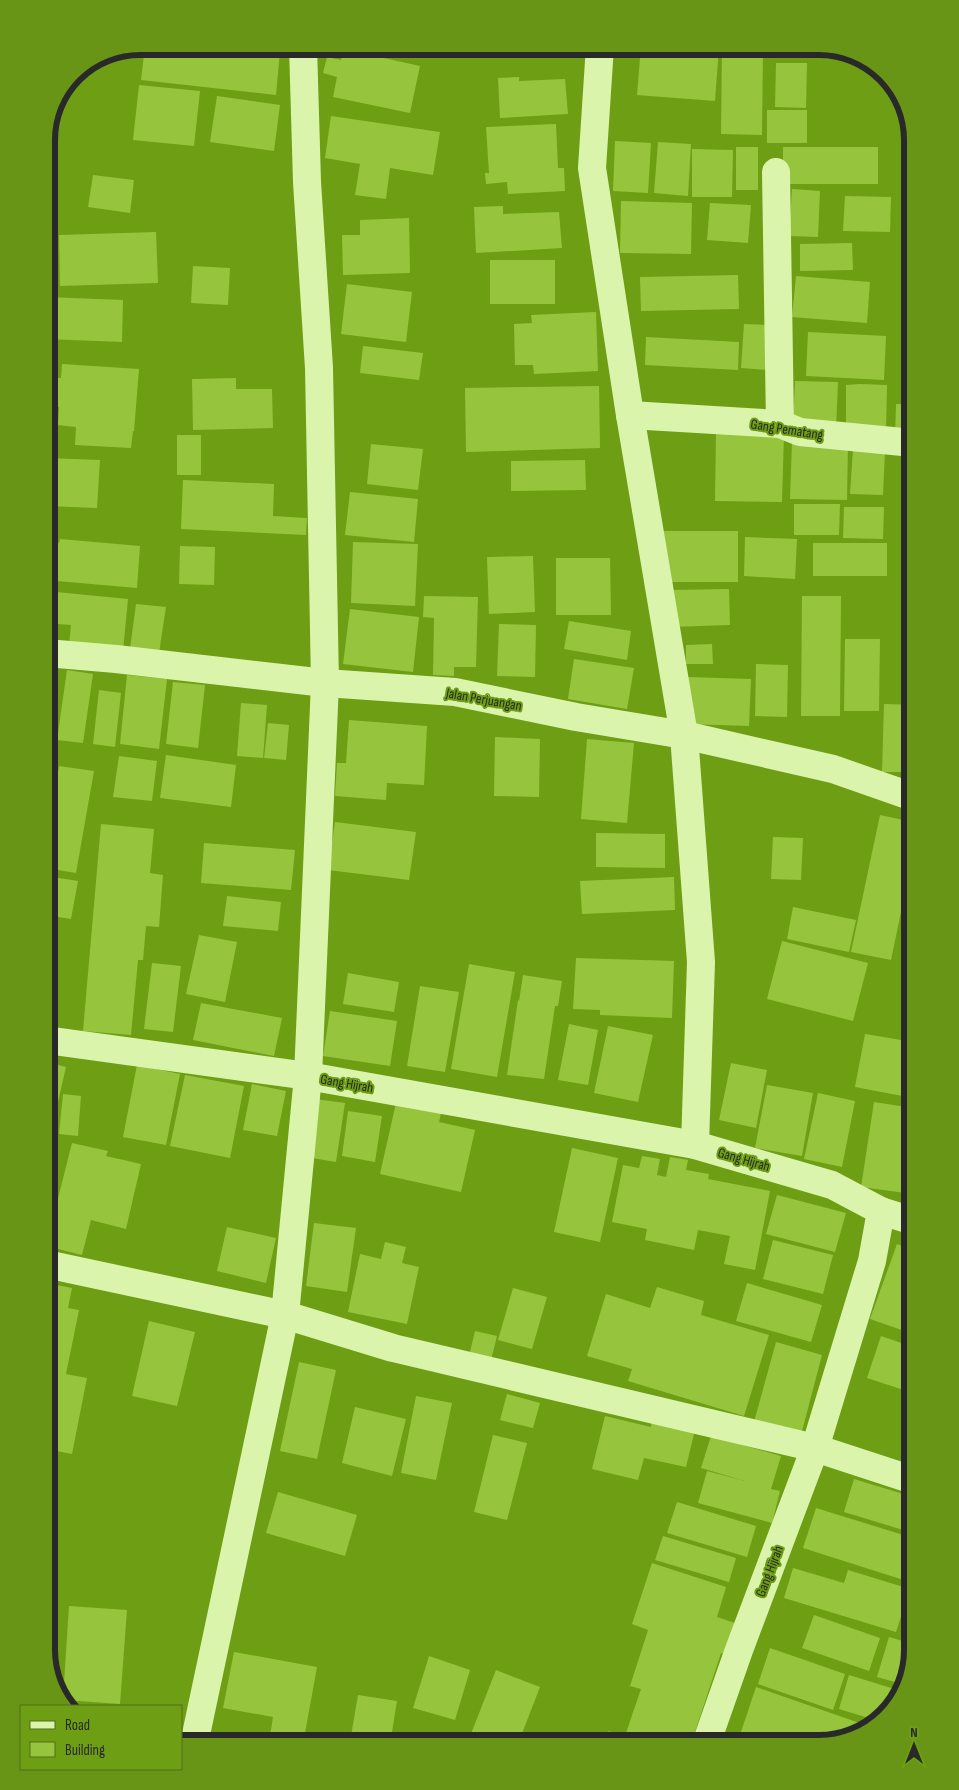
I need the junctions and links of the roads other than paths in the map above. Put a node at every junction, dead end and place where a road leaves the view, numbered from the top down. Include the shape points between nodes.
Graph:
1 (303, 55) edge
2 (599, 55) edge
3 (776, 172) dead end
4 (630, 415) junction
5 (780, 424) junction
6 (904, 442) edge
7 (55, 654) edge
8 (326, 683) junction
9 (684, 735) junction
10 (904, 794) edge
11 (55, 1041) edge
12 (308, 1076) junction
13 (695, 1145) junction
14 (881, 1211) junction
15 (904, 1218) edge
16 (55, 1266) edge
17 (285, 1315) junction
18 (815, 1448) junction
19 (904, 1477) edge
20 (196, 1735) edge
21 (709, 1735) edge

1 - 8 street via 307,182 319,368
2 - 4 street via 592,168
3 - 5 street
4 - 5 street, Gang Pematang
4 - 9 street
5 - 6 street, Gang Pematang via 800,432
7 - 8 street, Jalan Perjuangan
8 - 9 street, Jalan Perjuangan via 455,692
8 - 12 street
9 - 10 street, Jalan Perjuangan via 833,770
9 - 13 street via 701,962
11 - 12 street, Gang Hijrah
12 - 13 street, Gang Hijrah
12 - 17 street
13 - 14 street, Gang Hijrah via 832,1185
14 - 15 street
14 - 18 street, Gang Hijrah via 872,1261
16 - 17 street
17 - 18 street via 393,1348
17 - 20 street
18 - 19 street
18 - 21 street, Gang Hijrah

